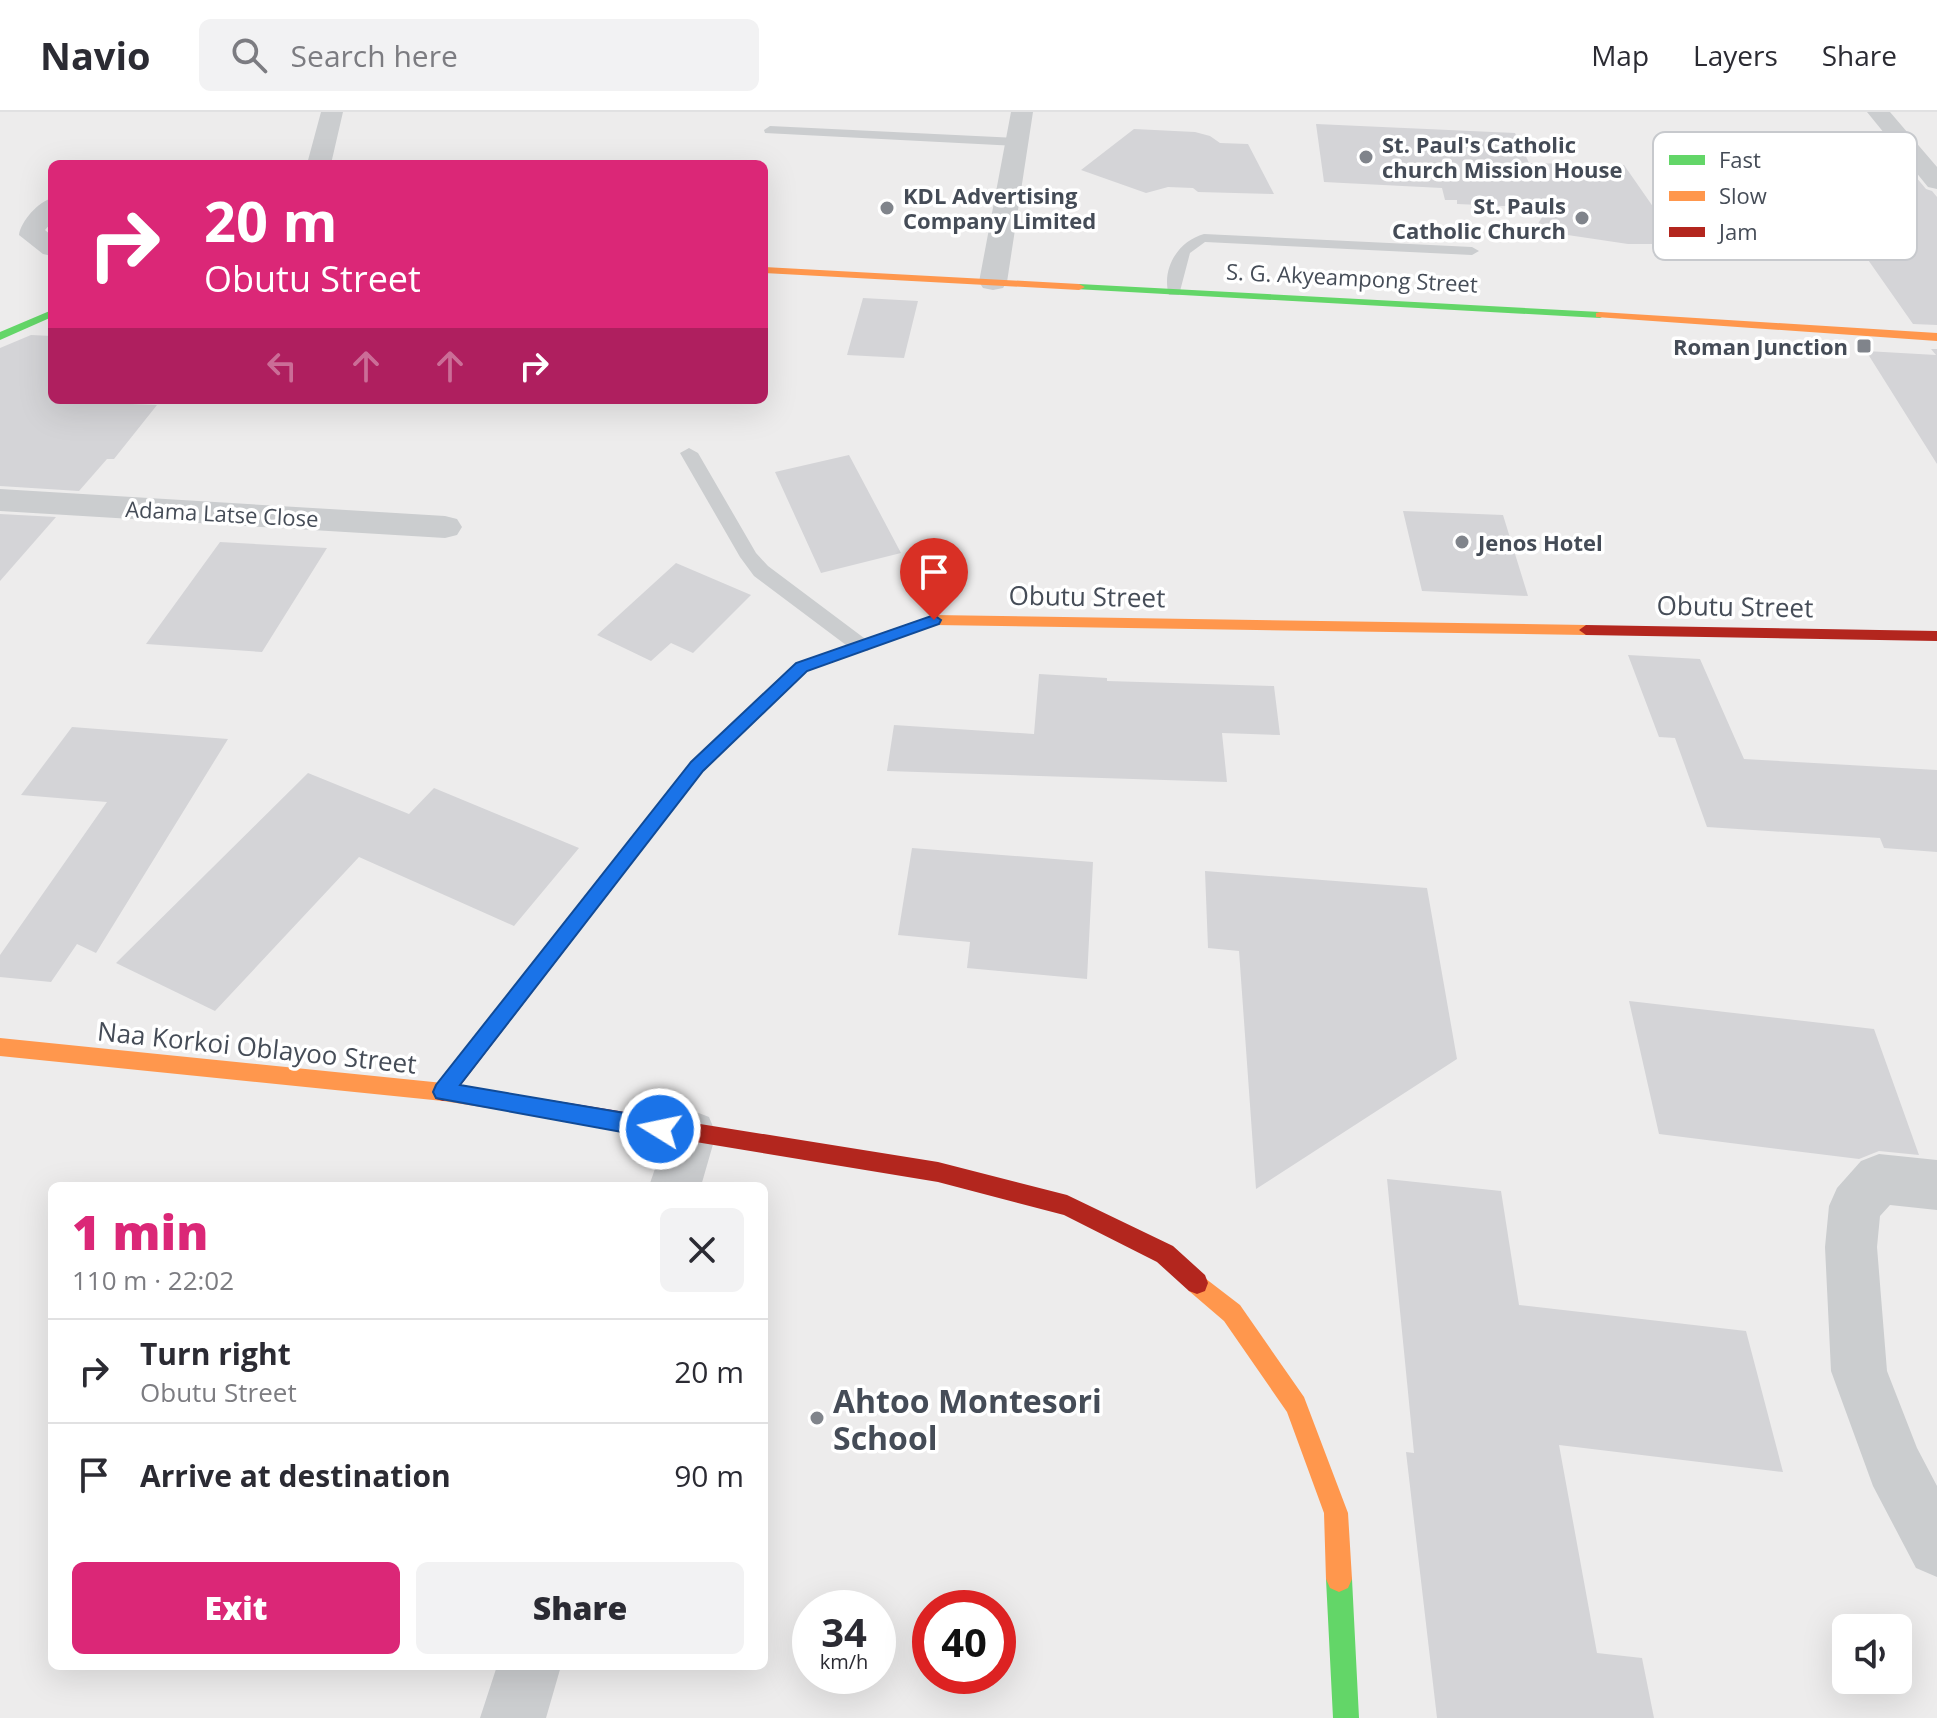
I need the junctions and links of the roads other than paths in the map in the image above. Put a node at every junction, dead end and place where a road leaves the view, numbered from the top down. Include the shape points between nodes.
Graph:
1 (332, 112) edge
2 (1022, 112) edge
3 (1878, 112) edge
4 (770, 130) dead end
5 (1895, 132) edge
6 (1017, 142) junction
7 (1917, 143) edge
8 (1937, 144) edge
9 (1917, 158) edge
10 (320, 160) edge
11 (1937, 182) edge
12 (48, 211) edge
13 (48, 245) edge
14 (1472, 251) dead end
15 (768, 270) edge
16 (993, 282) junction
17 (1174, 292) junction
18 (48, 315) edge
19 (0, 336) edge
20 (1937, 337) edge
21 (689, 453) dead end
22 (0, 500) edge
23 (445, 527) dead end
24 (1937, 636) edge
25 (861, 646) junction
26 (0, 1047) edge
27 (443, 1092) junction
28 (691, 1134) junction
29 (676, 1182) edge
30 (1937, 1185) edge
31 (1937, 1547) edge
32 (528, 1670) edge
33 (513, 1718) edge
34 (1346, 1718) edge

1 - 10 street
2 - 6 street
3 - 5 street
4 - 6 lane
6 - 16 street
7 - 8 street
9 - 11 street
12 - 13 street via 32,235
14 - 17 lane via 1204,238 1189,241 1182,249
15 - 16 street, S. G. Akyeampong Street
16 - 17 street, S. G. Akyeampong Street
17 - 20 street, S. G. Akyeampong Street
18 - 19 street
21 - 25 lane via 761,571
22 - 23 street, Adama Latse Close
24 - 25 street, Obutu Street via 934,620
25 - 27 street, Obutu Street via 801,667 697,767
26 - 27 street, Naa Korkoi Oblayoo Street
27 - 28 street, Naa Korkoi Oblayoo Street
28 - 29 street
28 - 34 street, Naa Korkoi Oblayoo Street via 938,1172 1067,1205 1165,1254 1232,1313 1296,1405 1336,1513
30 - 31 street via 1879,1179 1855,1206 1851,1247 1859,1371 1894,1465
32 - 33 street

